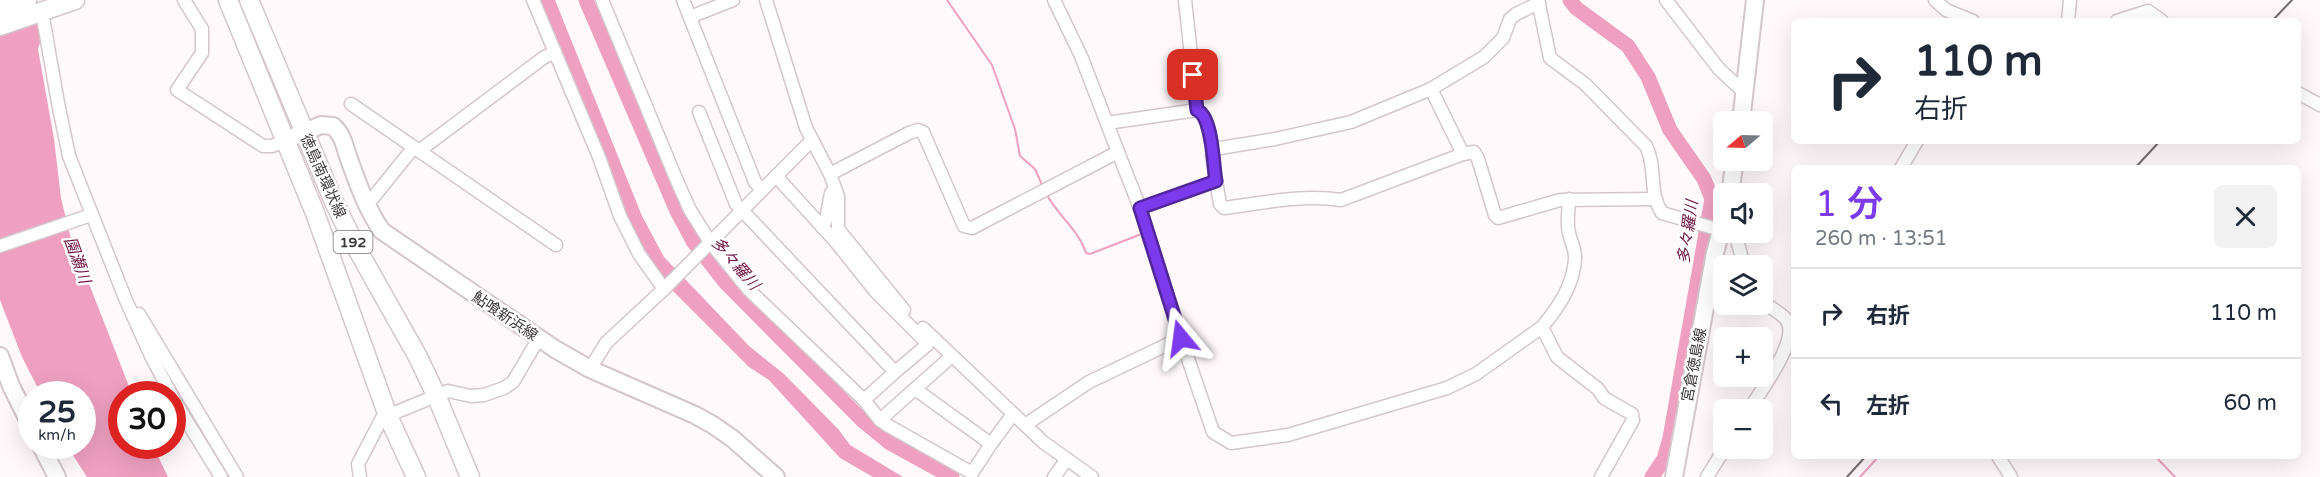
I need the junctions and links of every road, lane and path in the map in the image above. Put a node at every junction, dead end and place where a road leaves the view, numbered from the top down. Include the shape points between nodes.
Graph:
1 (75, 0) edge
2 (184, 0) edge
3 (228, 0) edge
4 (249, 0) edge
5 (533, 0) edge
6 (602, 0) edge
7 (683, 0) edge
8 (734, 0) edge
9 (766, 0) edge
10 (1054, 0) edge
11 (1185, 0) edge
12 (1666, 0) edge
13 (1755, 0) edge
14 (1935, 0) edge
15 (2070, 0) edge
16 (1538, 2) edge
17 (2150, 6) edge
18 (36, 8) edge
19 (0, 9) edge
20 (690, 17) junction
21 (1966, 18) edge
22 (2068, 18) edge
23 (2124, 18) edge
24 (2160, 18) edge
25 (0, 26) edge
26 (555, 52) junction
27 (1431, 89) junction
28 (1745, 93) junction
29 (2301, 95) edge
30 (351, 104) dead end
31 (2320, 105) edge
32 (1197, 110) junction
33 (1742, 111) edge
34 (699, 112) dead end
35 (1107, 123) junction
36 (304, 132) junction
37 (286, 140) junction
38 (810, 142) junction
39 (1915, 144) edge
40 (417, 149) junction
41 (1214, 149) junction
42 (1118, 152) junction
43 (1463, 153) junction
44 (1903, 165) edge
45 (830, 174) junction
46 (776, 176) junction
47 (1216, 181) junction
48 (762, 190) junction
49 (1655, 199) junction
50 (1569, 200) junction
51 (366, 201) junction
52 (1140, 208) junction
53 (742, 211) junction
54 (88, 216) junction
55 (1713, 226) edge
56 (822, 227) junction
57 (709, 243) junction
58 (1721, 243) edge
59 (556, 245) dead end
60 (0, 246) edge
61 (665, 288) junction
62 (125, 298) junction
63 (1773, 307) edge
64 (1790, 315) edge
65 (1542, 327) junction
66 (539, 338) junction
67 (1181, 338) junction
68 (0, 356) edge
69 (952, 356) junction
70 (590, 369) junction
71 (896, 372) junction
72 (4, 378) edge
73 (164, 381) edge
74 (915, 389) junction
75 (436, 395) junction
76 (1756, 399) edge
77 (864, 400) junction
78 (18, 403) edge
79 (1013, 414) junction
80 (388, 416) junction
81 (186, 419) edge
82 (880, 420) junction
83 (1024, 425) junction
84 (991, 444) junction
85 (47, 459) edge
86 (1067, 459) junction
87 (1719, 459) edge
88 (2000, 459) edge
89 (976, 475) edge
90 (1711, 475) edge
91 (57, 477) edge
92 (221, 477) edge
93 (237, 477) edge
94 (360, 477) edge
95 (416, 477) edge
96 (470, 477) edge
97 (776, 477) edge
98 (1054, 477) edge
99 (1092, 477) edge
100 (1601, 477) edge
101 (1674, 477) edge
102 (2011, 477) edge

1 - 18 highway
2 - 37 street via 202,29 202,53 177,90 263,146
3 - 37 highway, 徳島南環状線 / 192
4 - 36 highway, 徳島南環状線 / 192
5 - 26 street
6 - 57 street via 680,188
7 - 20 street
8 - 20 street
9 - 38 street
10 - 35 street
11 - 32 street
12 - 28 street via 1719,69
13 - 28 main road
14 - 21 street via 1946,10
15 - 22 street
16 - 27 street via 1510,19 1503,38 1484,57
16 - 49 street via 1547,50 1555,63 1589,88 1646,146 1652,158
17 - 23 street
17 - 24 street
18 - 19 highway
18 - 25 highway
18 - 54 street via 69,156
20 - 48 street via 755,182
26 - 40 street
26 - 61 street via 624,226
27 - 41 street via 1351,122
27 - 43 street
28 - 33 main road
29 - 31 street
30 - 40 street
32 - 35 street
32 - 41 street via 1205,117
34 - 53 street
35 - 42 street
36 - 37 main road, 鮎喰新浜線
36 - 51 main road, 鮎喰新浜線 via 321,125 339,131
36 - 75 highway, 徳島南環状線 / 192 via 356,248
37 - 80 highway, 徳島南環状線 / 192
38 - 45 street
38 - 46 street
38 - 56 street via 831,193
39 - 44 street
40 - 51 street
40 - 59 street
41 - 47 street
42 - 45 street via 972,228 964,226 923,132 918,130
42 - 52 street
43 - 47 street via 1341,200 1303,197 1224,208
43 - 50 street via 1474,152 1478,159 1498,218
45 - 69 street via 838,196 836,220 842,236 904,310
46 - 48 street
46 - 56 street
47 - 52 street
48 - 53 street
49 - 50 street
49 - 55 street via 1662,213
50 - 65 street via 1574,268 1565,296
51 - 66 main road, 鮎喰新浜線 via 382,231
52 - 67 street
53 - 57 street
53 - 71 street
54 - 60 street
54 - 62 street
56 - 71 street via 876,292 927,343
57 - 61 street
57 - 77 street via 749,290
58 - 101 main road, 宮倉徳島線
61 - 70 street via 606,343
62 - 73 street
62 - 93 street via 130,299
63 - 64 street
64 - 76 street via 1788,346
65 - 67 street via 1476,374 1447,388 1288,435 1231,443 1213,432
65 - 100 street via 1557,357 1604,398 1632,414 1633,420
66 - 70 main road, 鮎喰新浜線
66 - 75 street via 513,382 504,388 484,395 448,391
67 - 83 street via 1089,382
68 - 72 main road
69 - 74 street
69 - 79 street
70 - 97 main road, 鮎喰新浜線 via 704,420 733,439
71 - 77 street
72 - 78 main road
74 - 82 street
74 - 84 street
75 - 80 street
75 - 96 highway, 徳島南環状線 / 192
77 - 82 street
79 - 83 street
79 - 84 street
80 - 94 street via 377,424 362,455 358,464
80 - 95 highway, 徳島南環状線 / 192
81 - 92 street
82 - 89 street
83 - 86 street
84 - 89 street
85 - 91 main road
86 - 98 street
86 - 99 street
87 - 90 street
88 - 102 street

